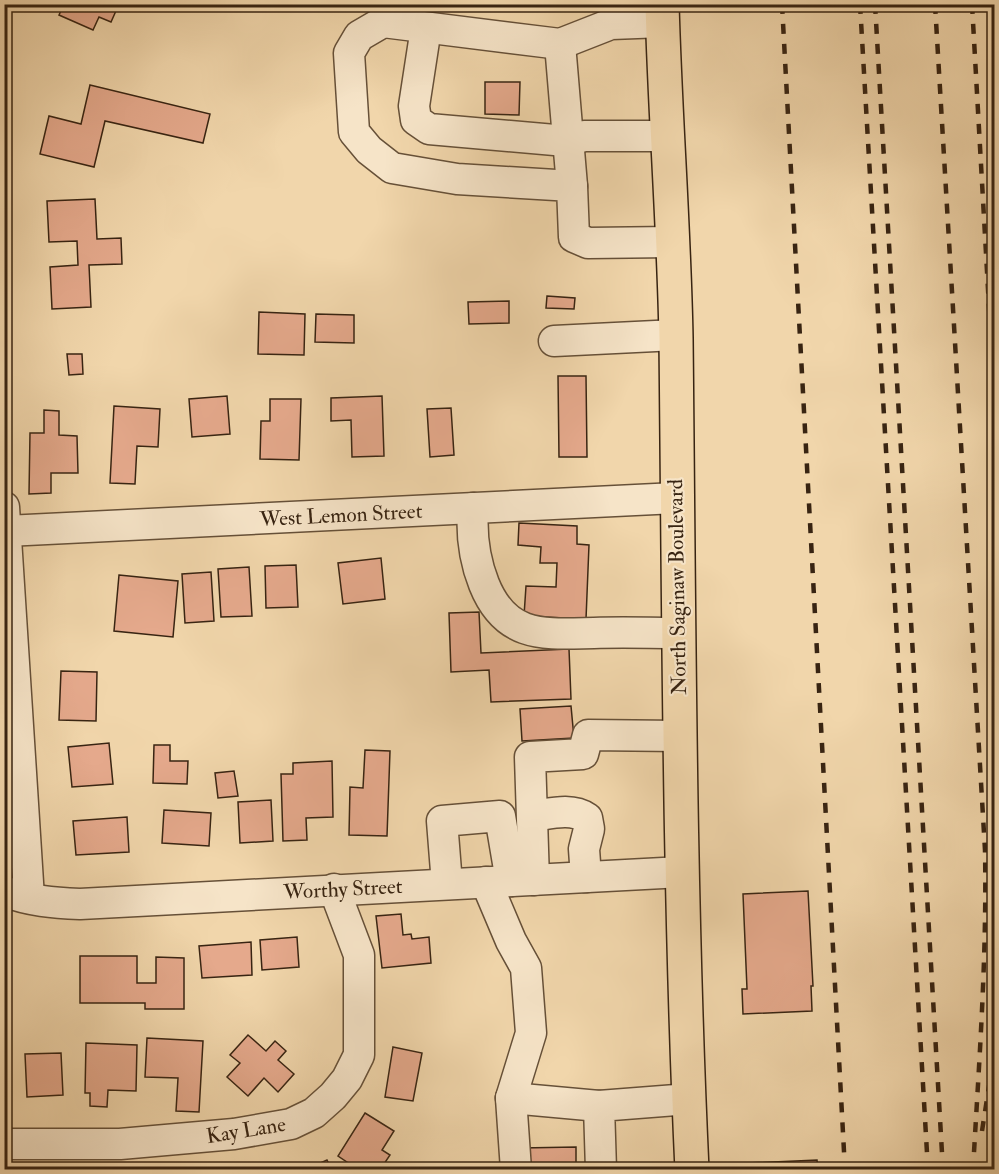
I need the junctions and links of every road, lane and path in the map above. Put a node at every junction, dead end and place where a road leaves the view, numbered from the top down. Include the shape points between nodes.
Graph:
1 (663, 13) edge
2 (426, 28) junction
3 (560, 44) junction
4 (668, 136) junction
5 (566, 141) junction
6 (572, 186) junction
7 (672, 242) junction
8 (676, 334) junction
9 (554, 341) dead end
10 (676, 498) junction
11 (473, 508) junction
12 (5, 519) edge
13 (677, 633) junction
14 (679, 736) junction
15 (532, 816) junction
16 (682, 872) junction
17 (585, 877) junction
18 (510, 881) junction
19 (447, 884) junction
20 (334, 890) junction
21 (17, 894) edge
22 (511, 1098) junction
23 (689, 1099) junction
24 (599, 1106) junction
25 (4, 1144) edge
26 (516, 1170) edge
27 (601, 1170) edge
28 (692, 1170) edge

1 - 3 street via 611,24
1 - 4 main road, North Saginaw Boulevard
2 - 3 street
2 - 5 street via 414,106 416,120 429,129
2 - 6 street via 383,22 359,36 349,53 354,132 369,150 392,168 457,179
3 - 5 street
4 - 5 street via 584,136
4 - 7 main road, North Saginaw Boulevard
5 - 6 street
6 - 7 street via 574,237 588,243
7 - 8 main road, North Saginaw Boulevard
8 - 9 street
8 - 10 main road, North Saginaw Boulevard
10 - 11 street, West Lemon Street
10 - 13 main road, North Saginaw Boulevard
11 - 12 street, West Lemon Street
11 - 13 street via 471,532 476,563 490,599 501,614 518,626 540,634
12 - 21 street
13 - 14 main road, North Saginaw Boulevard
14 - 15 street via 588,735 583,754 530,757
14 - 16 main road, North Saginaw Boulevard
15 - 17 street via 570,812 587,818
15 - 18 street
16 - 17 street, Worthy Street
16 - 23 main road, North Saginaw Boulevard
17 - 18 street, Worthy Street
18 - 19 street, Worthy Street
18 - 19 street via 500,816 442,821
18 - 22 street via 511,941 526,968 531,1033
19 - 20 street, Worthy Street
20 - 21 street, Worthy Street via 80,904 53,903
20 - 25 street, Kay Lane via 359,955 359,1055 347,1078 315,1113 291,1124 234,1134 120,1144
22 - 24 street
22 - 26 street
23 - 24 street
23 - 28 main road, North Saginaw Boulevard
24 - 27 street

